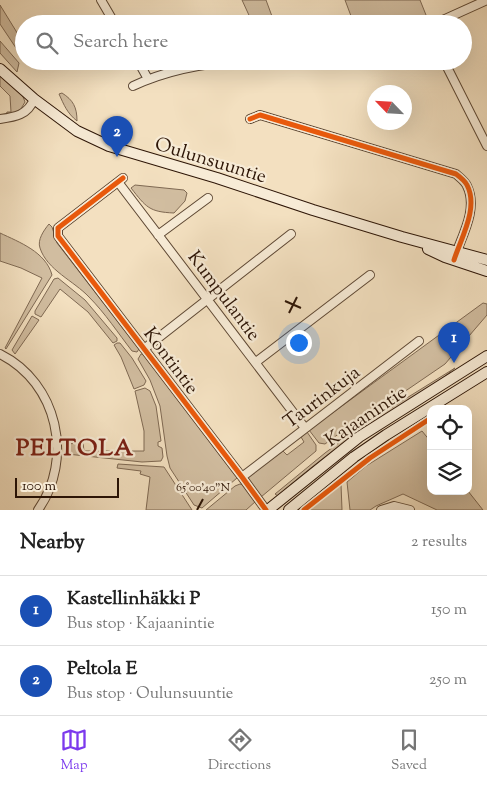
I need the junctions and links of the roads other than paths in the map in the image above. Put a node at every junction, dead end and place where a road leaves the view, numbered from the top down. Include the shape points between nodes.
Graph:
1 (101, 0) edge
2 (487, 0) edge
3 (110, 15) edge
4 (454, 15) edge
5 (0, 69) edge
6 (143, 70) edge
7 (182, 70) edge
8 (448, 70) edge
9 (148, 78) junction
10 (133, 86) dead end
11 (34, 99) junction
12 (0, 119) edge
13 (250, 119) dead end
14 (487, 125) edge
15 (478, 129) junction
16 (487, 146) edge
17 (120, 180) joint
18 (208, 198) dead end
19 (291, 234) dead end
20 (158, 235) junction
21 (455, 256) junction
22 (487, 260) edge
23 (487, 271) edge
24 (370, 275) dead end
25 (208, 299) junction
26 (420, 341) dead end
27 (144, 349) junction
28 (0, 354) edge
29 (487, 356) edge
30 (256, 362) junction
31 (487, 372) edge
32 (305, 428) junction
33 (242, 477) junction
34 (38, 510) edge
35 (267, 510) edge
36 (289, 510) edge
37 (381, 510) edge
38 (410, 510) edge

1 - 3 street
2 - 4 street
5 - 11 main road, Oulunsuuntie
6 - 9 street
7 - 9 street
8 - 15 street
9 - 10 street
11 - 12 street via 23,114
11 - 21 main road, Oulunsuuntie via 77,131 109,146
13 - 21 street via 260,115 456,174 467,184 471,198
14 - 15 street
15 - 16 street
17 - 20 street, Kumpulantie
17 - 27 street, Kontintie via 58,228 58,236
18 - 20 street
19 - 25 street
20 - 25 street, Kumpulantie
21 - 22 main road, Oulunsuuntie
21 - 23 main road, Oulunsuuntie
24 - 30 street
25 - 27 street
25 - 30 street, Kumpulantie
26 - 32 street, Taurinkuja
27 - 33 street, Kontintie
28 - 34 street via 19,366 31,379 49,406 55,423 58,442 54,476 46,499
29 - 35 main road, Kajaanintie via 359,437
30 - 32 street, Kumpulantie
31 - 36 main road, Kajaanintie via 386,435
32 - 33 street, Taurinkuja
33 - 35 street, Kontintie
37 - 38 street via 394,506

